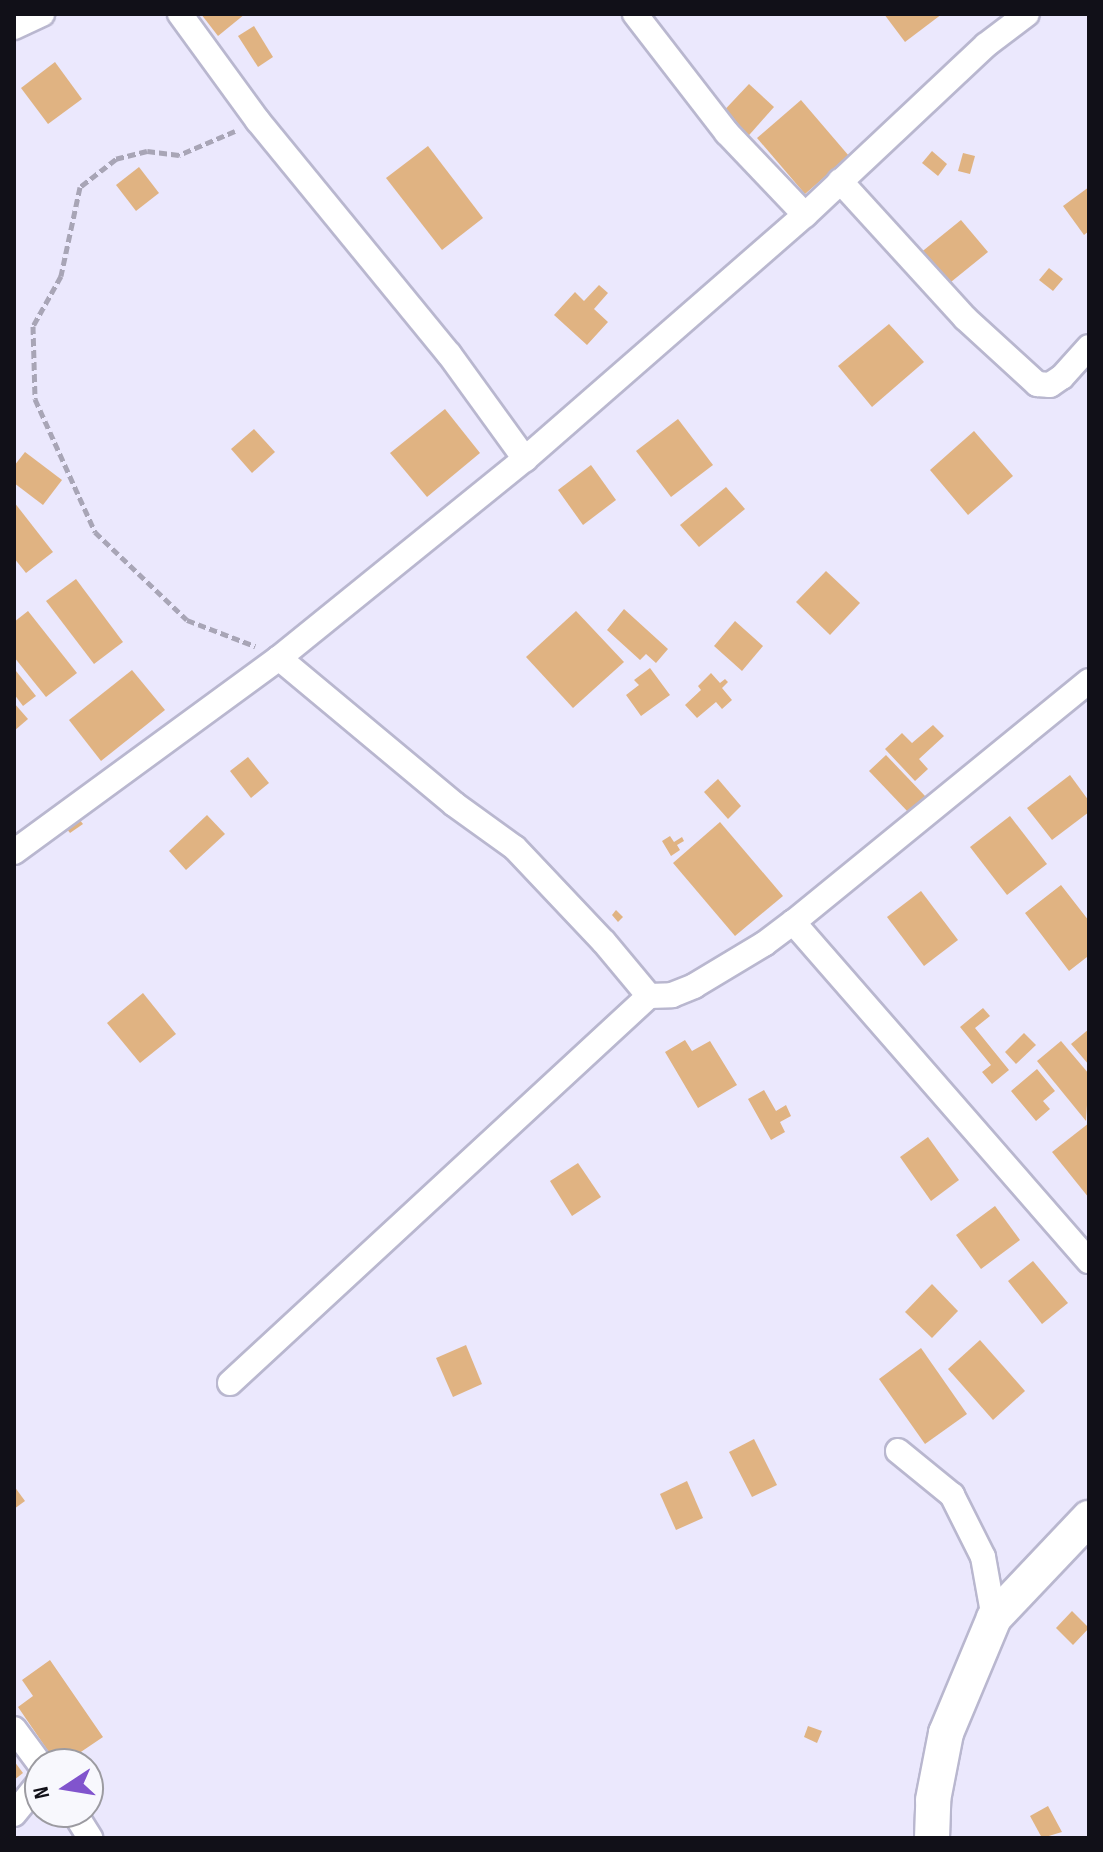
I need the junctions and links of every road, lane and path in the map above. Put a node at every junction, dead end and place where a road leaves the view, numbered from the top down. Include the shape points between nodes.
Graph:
1 (42, 14) edge
2 (180, 14) edge
3 (635, 14) edge
4 (1027, 14) edge
5 (14, 27) edge
6 (258, 121) junction
7 (840, 181) junction
8 (805, 215) junction
9 (1089, 347) edge
10 (525, 459) junction
11 (279, 658) junction
12 (1089, 681) edge
13 (14, 852) edge
14 (793, 922) junction
15 (649, 996) junction
16 (1089, 1261) edge
17 (230, 1383) dead end
18 (898, 1451) dead end
19 (1089, 1518) edge
20 (994, 1618) junction
21 (14, 1729) edge
22 (28, 1748) edge
23 (932, 1838) edge

1 - 5 street
2 - 6 street
3 - 8 street via 727,133
4 - 7 street via 986,45
6 - 10 street via 449,354
6 - 11 path via 179,155 147,151 116,159 80,187 61,276 33,326 35,399 95,532 187,620
7 - 8 street
7 - 9 street via 965,318 1037,384 1050,385 1062,377
8 - 10 street
10 - 11 street
11 - 13 street
11 - 15 street via 515,848
12 - 14 street
14 - 15 street via 694,986 672,995
14 - 16 street
15 - 17 street
18 - 20 street via 952,1495 963,1514 983,1557
19 - 20 main road
20 - 23 main road via 946,1733 933,1800
21 - 22 street

